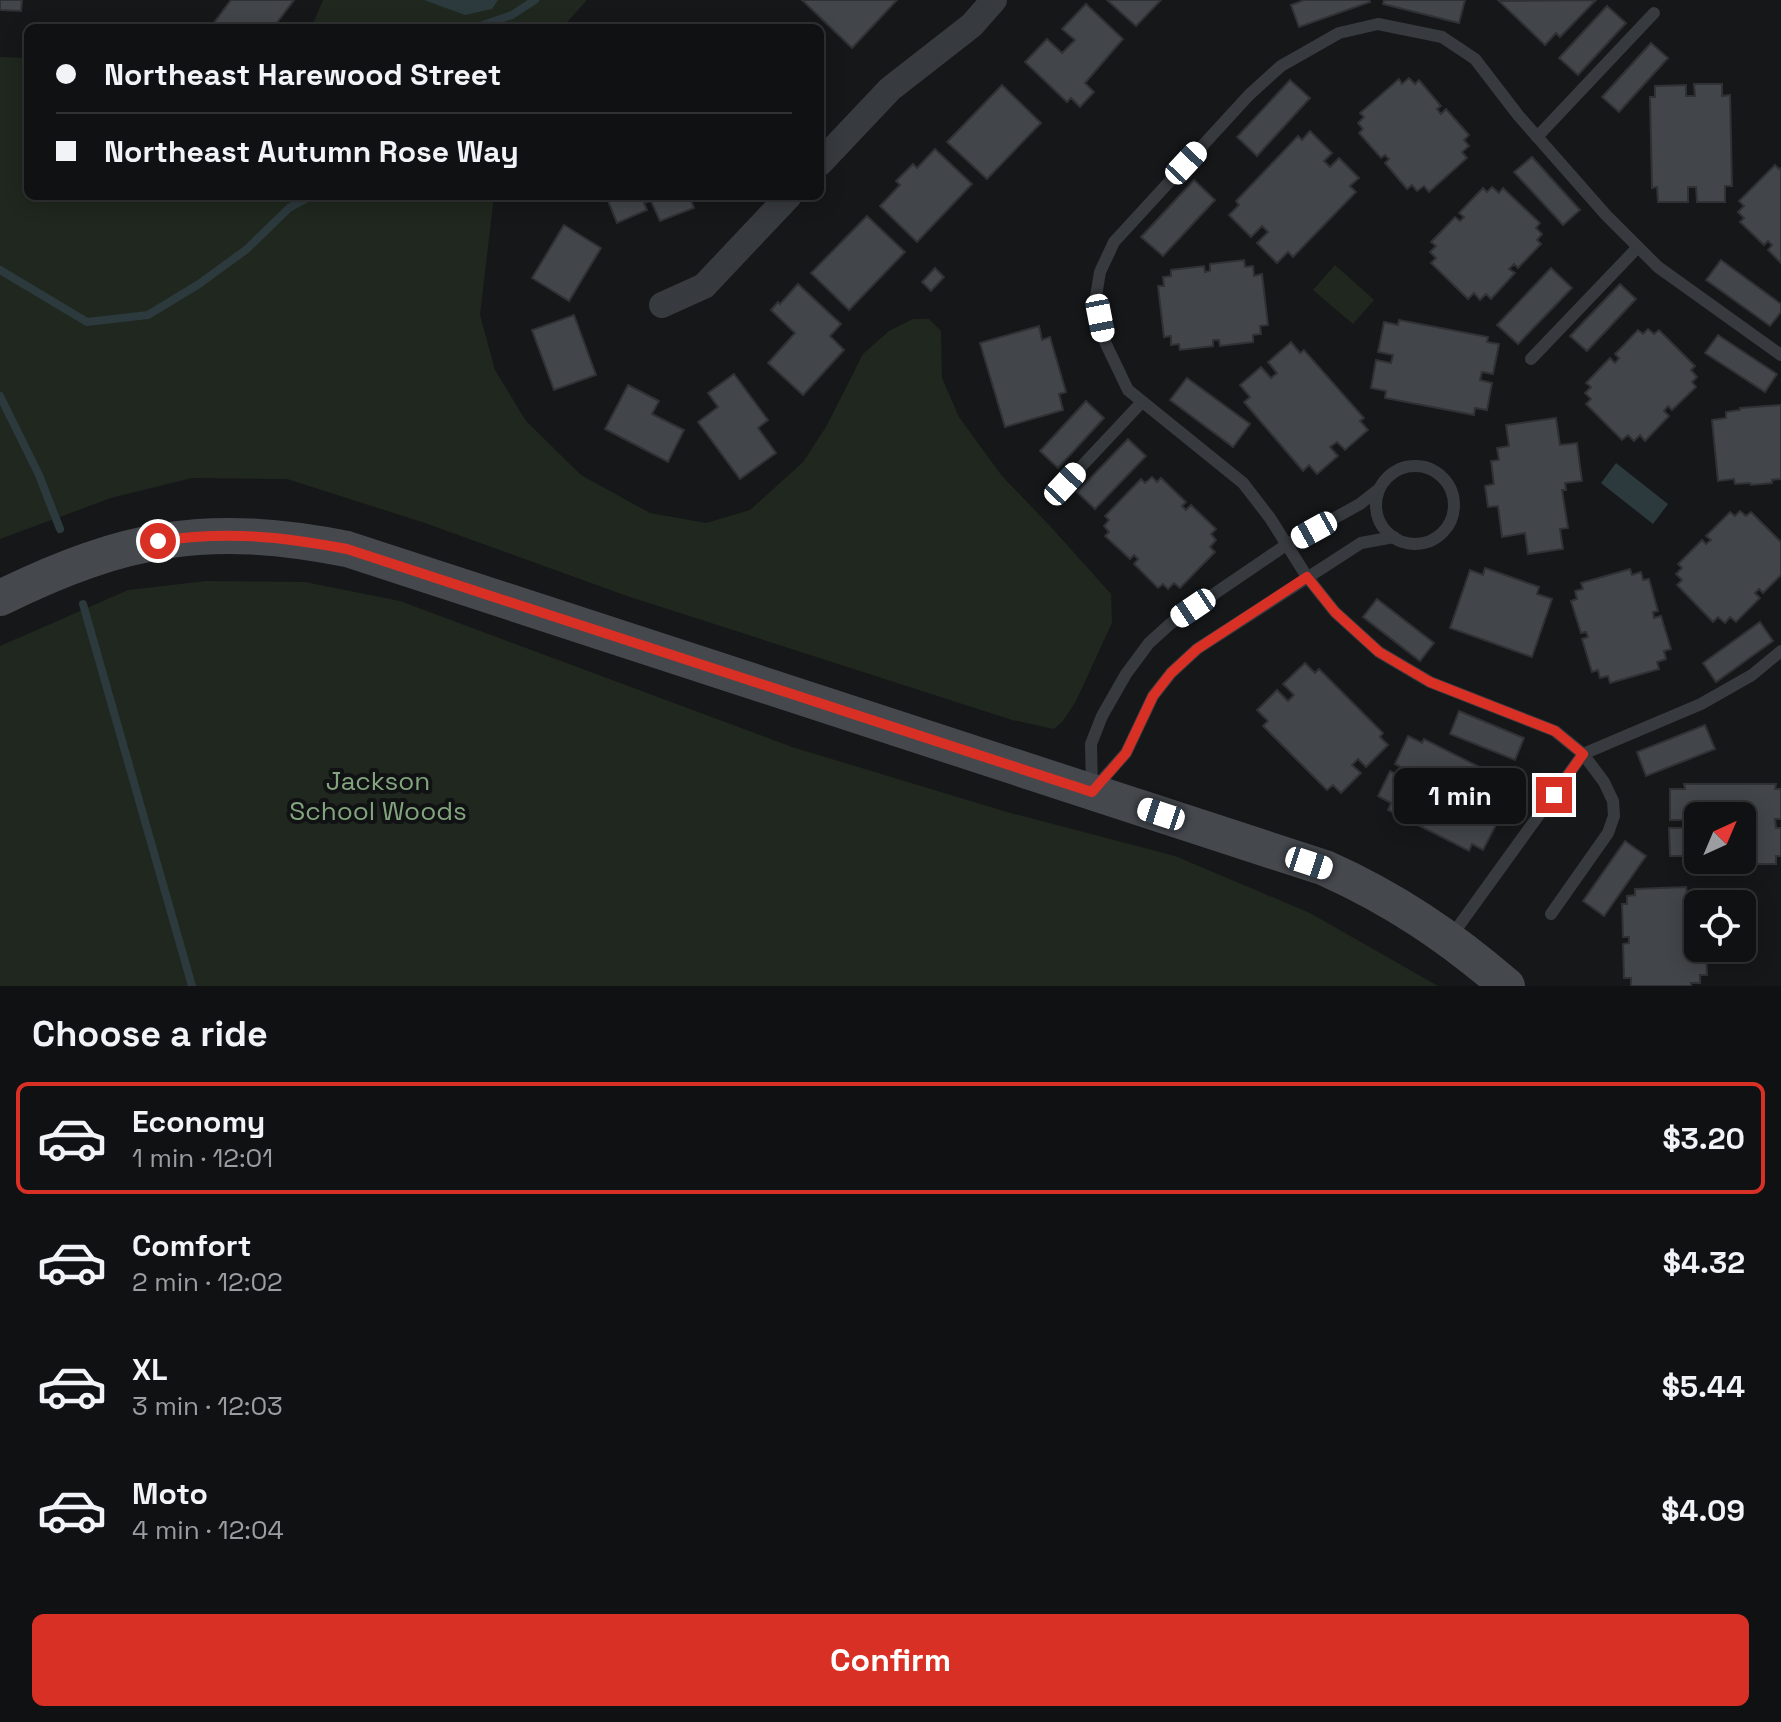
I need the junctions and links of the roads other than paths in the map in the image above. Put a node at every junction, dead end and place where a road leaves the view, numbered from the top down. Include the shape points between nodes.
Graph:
1 (994, 0) edge
2 (1654, 13) dead end
3 (1537, 137) junction
4 (824, 159) edge
5 (785, 200) edge
6 (1638, 247) junction
7 (662, 305) dead end
8 (1781, 355) edge
9 (1531, 359) dead end
10 (1141, 403) junction
11 (1065, 484) dead end
12 (1379, 489) junction
13 (1394, 537) junction
14 (1286, 545) junction
15 (1307, 577) junction
16 (0, 598) edge
17 (1781, 651) edge
18 (1583, 754) junction
19 (1092, 792) junction
20 (1551, 914) dead end
21 (1450, 938) junction
22 (1507, 986) edge

1 - 4 street via 972,25 890,89
2 - 3 lane
3 - 6 lane
3 - 10 lane via 1475,59 1442,37 1378,24 1339,33 1281,66 1114,242 1100,272 1096,296 1104,340 1128,390
5 - 7 street via 704,286
6 - 8 lane
6 - 9 lane
10 - 11 lane
10 - 14 lane via 1243,483
12 - 13 lane via 1379,519
12 - 13 lane via 1401,468 1417,466 1444,478 1452,491 1455,506 1443,534 1414,545
12 - 14 lane
13 - 15 lane via 1361,543
14 - 15 lane
14 - 19 lane via 1149,643 1126,674 1091,744
15 - 18 lane via 1335,612 1379,652 1430,682 1555,731
15 - 19 lane via 1197,649 1171,673 1153,696 1126,753
16 - 19 street via 70,565 139,544 240,534 302,540 414,570
17 - 18 lane via 1701,704
18 - 20 lane via 1604,782 1614,816 1608,833
18 - 21 lane
19 - 21 street via 1325,868 1373,890
21 - 22 street

